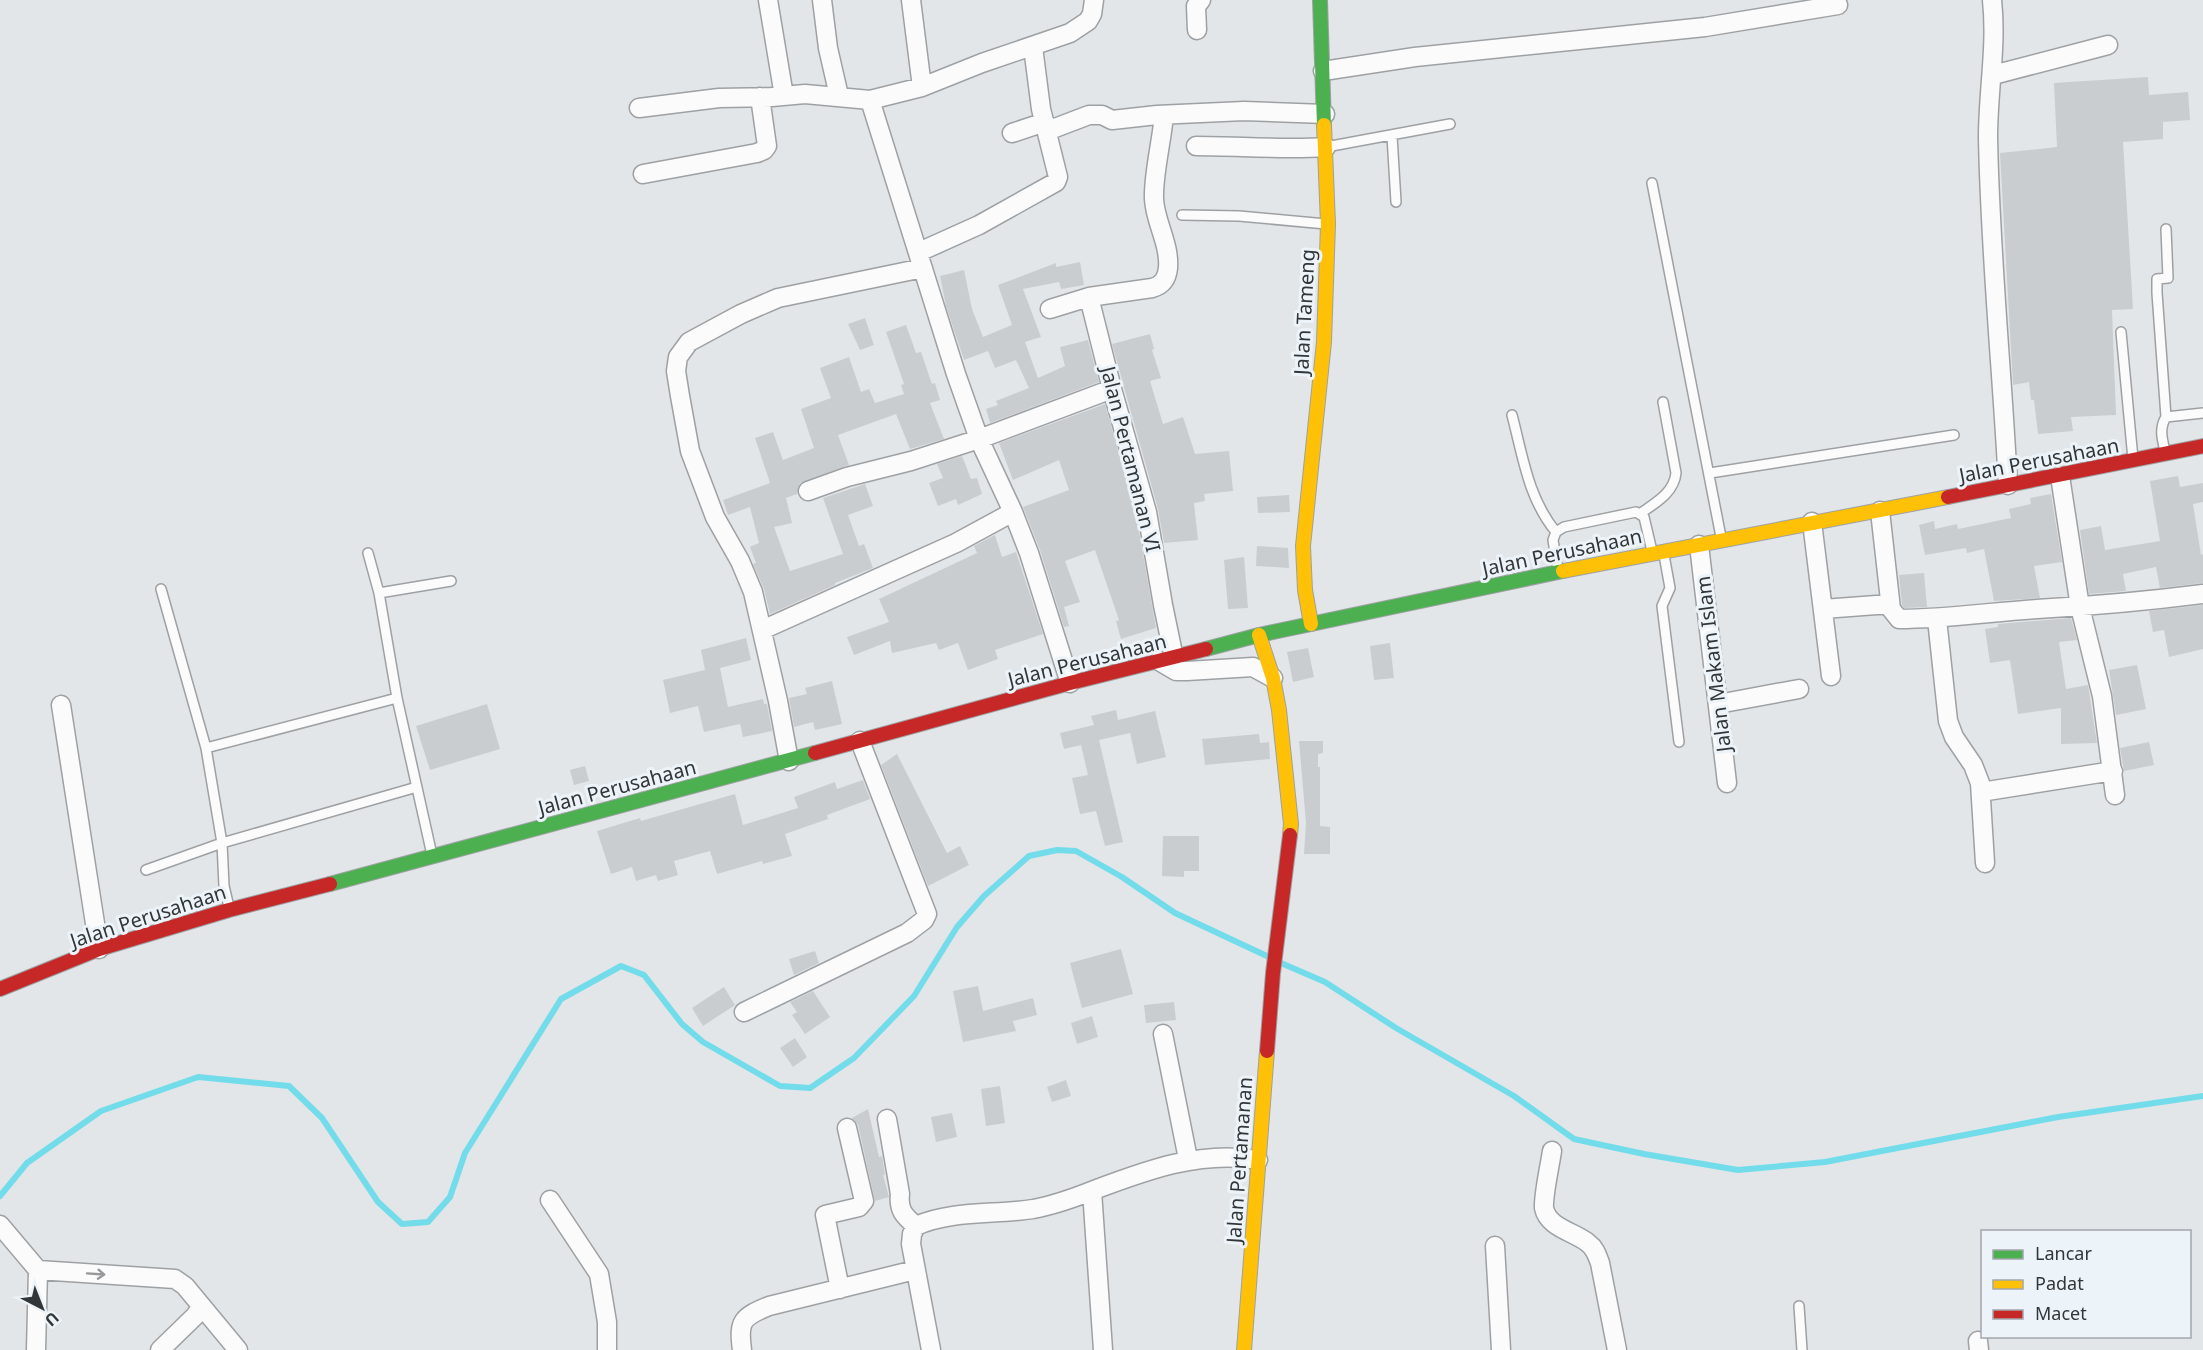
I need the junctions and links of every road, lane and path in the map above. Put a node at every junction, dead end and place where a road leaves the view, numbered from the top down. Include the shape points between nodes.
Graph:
1 (768, 0) edge
2 (822, 0) edge
3 (910, 0) edge
4 (1094, 0) edge
5 (1201, 0) edge
6 (1320, 0) edge
7 (1992, 0) edge
8 (1838, 5) dead end
9 (1197, 30) dead end
10 (2108, 45) dead end
11 (1033, 47) junction
12 (1323, 71) junction
13 (1993, 75) junction
14 (922, 87) junction
15 (784, 96) junction
16 (839, 96) junction
17 (760, 97) junction
18 (870, 100) junction
19 (639, 108) dead end
20 (1325, 114) junction
21 (1164, 115) junction
22 (1450, 124) dead end
23 (1046, 126) junction
24 (1012, 133) dead end
25 (1392, 136) junction
26 (1196, 146) dead end
27 (1326, 147) junction
28 (643, 174) dead end
29 (1652, 183) dead end
30 (1396, 202) dead end
31 (1182, 214) dead end
32 (1328, 224) junction
33 (2166, 229) dead end
34 (921, 260) junction
35 (1089, 297) junction
36 (1050, 309) dead end
37 (2121, 332) dead end
38 (1112, 389) junction
39 (1664, 402) dead end
40 (2203, 412) edge
41 (1512, 415) dead end
42 (2166, 417) junction
43 (1954, 435) dead end
44 (979, 440) junction
45 (2203, 446) edge
46 (2165, 454) junction
47 (2133, 461) junction
48 (1710, 473) junction
49 (2060, 476) junction
50 (2008, 485) junction
51 (808, 491) dead end
52 (1880, 511) junction
53 (1013, 512) junction
54 (1641, 513) junction
55 (1812, 522) junction
56 (1556, 532) junction
57 (1722, 542) junction
58 (1699, 545) junction
59 (368, 553) dead end
60 (1658, 553) junction
61 (1558, 572) junction
62 (451, 581) dead end
63 (161, 589) dead end
64 (379, 593) junction
65 (2203, 594) edge
66 (1890, 604) junction
67 (2080, 608) junction
68 (1823, 609) junction
69 (1937, 619) junction
70 (1311, 624) junction
71 (762, 630) junction
72 (1259, 635) junction
73 (1167, 659) junction
74 (1831, 676) dead end
75 (1273, 678) junction
76 (1071, 683) junction
77 (1799, 689) dead end
78 (398, 698) junction
79 (1718, 704) junction
80 (61, 705) dead end
81 (860, 741) junction
82 (1679, 742) dead end
83 (206, 748) junction
84 (789, 761) junction
85 (2113, 771) junction
86 (1727, 783) dead end
87 (417, 787) junction
88 (1981, 792) junction
89 (2115, 795) dead end
90 (222, 843) junction
91 (433, 857) junction
92 (1985, 862) dead end
93 (146, 870) dead end
94 (230, 910) junction
95 (99, 949) junction
96 (0, 989) edge
97 (744, 1012) dead end
98 (1163, 1034) dead end
99 (887, 1119) dead end
100 (847, 1128) dead end
101 (1552, 1151) dead end
102 (1188, 1159) junction
103 (1258, 1160) junction
104 (1092, 1191) junction
105 (550, 1200) dead end
106 (916, 1226) junction
107 (3, 1229) edge
108 (1496, 1246) dead end
109 (38, 1270) junction
110 (915, 1270) junction
111 (840, 1289) junction
112 (1799, 1306) dead end
113 (201, 1307) junction
114 (36, 1350) edge
115 (160, 1350) edge
116 (238, 1350) edge
117 (607, 1350) edge
118 (742, 1350) edge
119 (931, 1350) edge
120 (1103, 1350) edge
121 (1244, 1350) edge
122 (1501, 1350) edge
123 (1617, 1350) edge
124 (1802, 1350) edge

1 - 15 street
2 - 16 street
3 - 14 street
4 - 11 street via 1088,21 1071,33
5 - 9 street via 1196,6
6 - 12 main road, Jalan Tameng
7 - 13 street
8 - 12 street via 1705,27 1415,57
10 - 13 street
11 - 14 street
11 - 23 street
12 - 20 main road, Jalan Tameng
13 - 50 street via 1988,134
14 - 18 street
15 - 16 street
15 - 17 street
16 - 18 street
17 - 19 street
17 - 28 street via 767,146 764,150
18 - 34 street
20 - 21 street via 1244,111
20 - 27 main road, Jalan Tameng
21 - 23 street via 1112,120 1089,115
21 - 35 street via 1154,199 1167,254 1167,275 1159,286 1152,288
22 - 25 lane
23 - 24 street
23 - 34 street via 1058,177 1056,183
25 - 27 lane
25 - 30 lane
26 - 27 street via 1284,150
27 - 32 main road, Jalan Tameng
29 - 48 lane
31 - 32 lane
32 - 70 main road, Jalan Tameng via 1324,342 1303,546
33 - 42 lane via 2168,278 2157,279 2157,293
34 - 44 street
34 - 71 street via 778,298 689,342 678,357 677,380 690,451 715,517 753,592
35 - 36 street
35 - 38 street, Jalan Pertamanan VI
37 - 47 lane
38 - 44 street
38 - 73 street, Jalan Pertamanan VI via 1147,512 1163,605
39 - 54 lane via 1675,480 1663,497
40 - 42 lane
41 - 56 lane via 1533,494
42 - 46 lane via 2161,434
43 - 48 lane
44 - 51 street
44 - 53 street
45 - 46 main road, Jalan Perusahaan
46 - 47 main road, Jalan Perusahaan
47 - 49 main road, Jalan Perusahaan
48 - 57 lane
49 - 50 main road, Jalan Perusahaan
49 - 67 street
50 - 52 main road, Jalan Perusahaan
52 - 55 main road, Jalan Perusahaan
52 - 66 street
53 - 71 street via 956,543
53 - 76 street
54 - 56 lane via 1564,527
54 - 60 lane
55 - 57 main road, Jalan Perusahaan
55 - 68 street
56 - 61 lane via 1553,540
57 - 58 main road, Jalan Perusahaan
58 - 60 main road, Jalan Perusahaan
58 - 79 street, Jalan Makam Islam
59 - 64 lane
60 - 61 main road, Jalan Perusahaan
60 - 82 lane via 1670,588 1662,606
61 - 70 main road, Jalan Perusahaan
62 - 64 lane
63 - 83 lane
64 - 78 lane
65 - 67 street
66 - 68 street
66 - 69 street via 1899,619
67 - 69 street
67 - 85 street via 2102,696
68 - 74 street
69 - 88 street via 1948,721 1973,765
70 - 72 main road, Jalan Perusahaan
71 - 84 street
72 - 73 main road, Jalan Perusahaan
72 - 75 main road, Jalan Pertamanan
73 - 75 street via 1176,670 1253,667
73 - 76 main road, Jalan Perusahaan
75 - 103 main road, Jalan Pertamanan via 1291,824 1273,973
76 - 81 main road, Jalan Perusahaan
77 - 79 street
78 - 83 lane
78 - 87 lane
79 - 86 street, Jalan Makam Islam
80 - 95 street
81 - 84 main road, Jalan Perusahaan
81 - 97 street via 926,909 924,920 908,933
83 - 90 lane
84 - 91 main road, Jalan Perusahaan
85 - 88 street
85 - 89 street
87 - 90 lane
87 - 91 lane
88 - 92 street
90 - 93 lane
90 - 94 lane via 224,886
91 - 94 main road, Jalan Perusahaan
94 - 95 main road, Jalan Perusahaan
95 - 96 main road, Jalan Perusahaan
98 - 102 street
99 - 106 street via 899,1204 903,1215
100 - 111 street via 864,1201 859,1207 825,1215
101 - 123 street via 1544,1208 1556,1225 1588,1242 1596,1251
102 - 103 street
102 - 104 street
103 - 121 main road, Jalan Pertamanan
104 - 106 street via 1070,1201 1033,1209 944,1218
104 - 120 street
105 - 117 street via 599,1274
106 - 110 street via 911,1244
107 - 109 street
108 - 122 street
109 -> 113 street via 175,1279
109 - 114 street
110 - 111 street
110 - 119 street
111 - 118 street via 748,1314 742,1322
112 - 124 lane
113 - 115 street
113 - 116 street

